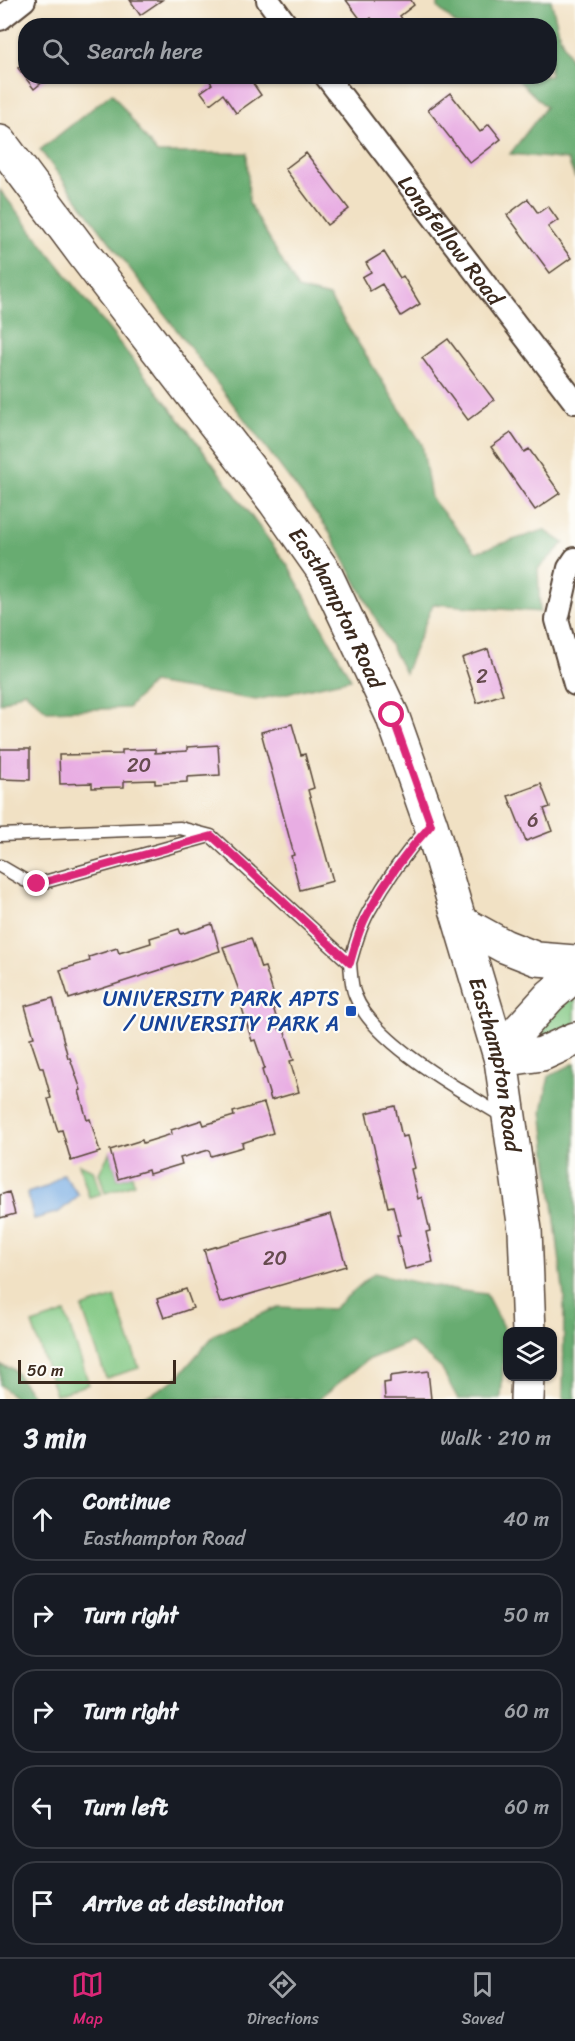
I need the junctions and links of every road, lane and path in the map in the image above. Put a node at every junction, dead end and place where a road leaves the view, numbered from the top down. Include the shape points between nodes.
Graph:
1 (24, 0) edge
2 (268, 0) edge
3 (281, 18) edge
4 (0, 19) edge
5 (332, 84) edge
6 (0, 142) edge
7 (575, 402) edge
8 (575, 559) edge
9 (575, 684) edge
10 (431, 825) junction
11 (0, 835) edge
12 (212, 836) junction
13 (0, 866) edge
14 (462, 923) junction
15 (575, 962) edge
16 (350, 963) junction
17 (575, 975) edge
18 (575, 1040) edge
19 (501, 1060) junction
20 (510, 1121) junction
21 (529, 1327) edge
22 (528, 1381) edge
23 (527, 1399) edge

1 - 4 street
2 - 3 street
5 - 7 street, Longfellow Road
6 - 10 main road, Easthampton Road via 325,573 392,715
8 - 9 street via 569,568 557,620
10 - 14 main road, Easthampton Road
10 - 16 lane via 368,912
11 - 12 lane via 180,828
12 - 13 lane via 37,884
12 - 16 lane
14 - 15 main road via 537,959
14 - 19 main road, Easthampton Road
16 - 20 lane via 354,994 378,1028 416,1061
17 - 19 main road via 520,1029
18 - 19 main road via 542,1054
19 - 20 main road, Easthampton Road
20 - 21 main road, Easthampton Road via 525,1230
22 - 23 main road

